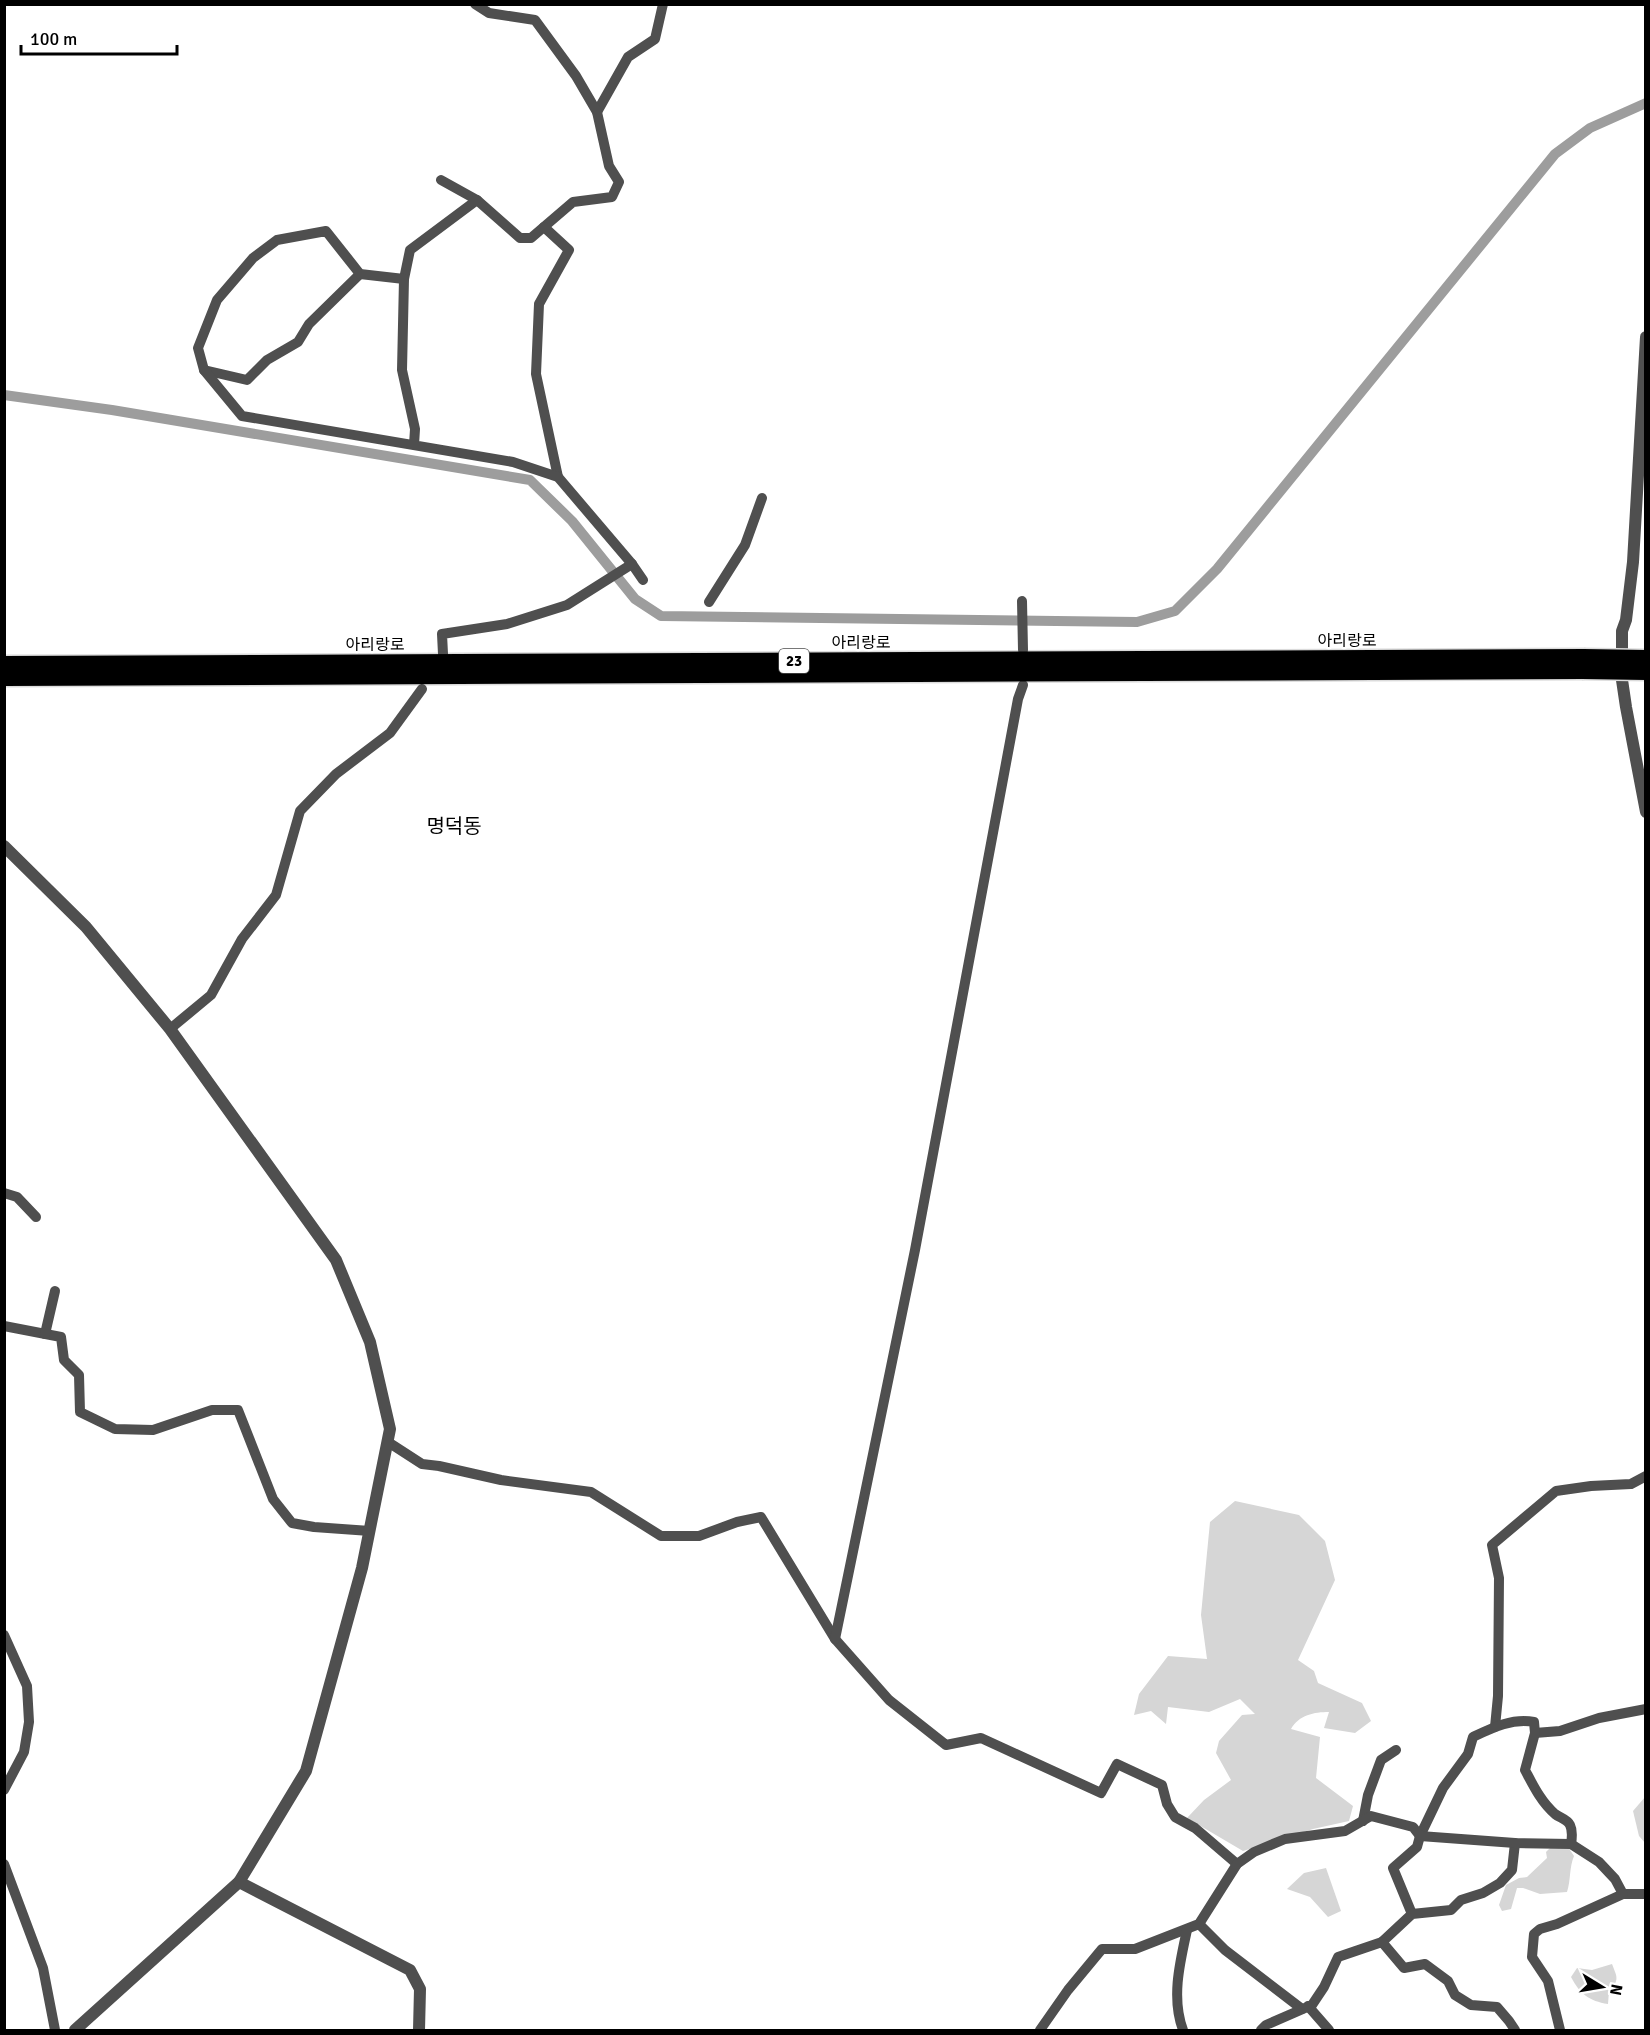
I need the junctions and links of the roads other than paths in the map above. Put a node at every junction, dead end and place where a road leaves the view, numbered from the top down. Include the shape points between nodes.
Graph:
1 (475, 4) edge
2 (663, 4) edge
3 (597, 112) junction
4 (441, 180) dead end
5 (477, 200) junction
6 (544, 227) junction
7 (360, 274) junction
8 (404, 279) junction
9 (1646, 337) edge
10 (204, 370) junction
11 (414, 445) junction
12 (558, 477) junction
13 (762, 498) dead end
14 (628, 566) junction
15 (642, 580) dead end
16 (709, 602) dead end
17 (1022, 604) dead end
18 (1023, 650) dead end
19 (443, 654) dead end
20 (1646, 658) edge
21 (4, 664) edge
22 (1583, 664) junction
23 (1646, 672) edge
24 (4, 678) edge
25 (1023, 685) dead end
26 (422, 689) dead end
27 (1646, 812) edge
28 (4, 846) edge
29 (170, 1029) junction
30 (4, 1193) edge
31 (36, 1216) dead end
32 (55, 1290) dead end
33 (4, 1326) edge
34 (45, 1334) junction
35 (388, 1442) junction
36 (1646, 1476) edge
37 (370, 1531) junction
38 (4, 1635) edge
39 (835, 1639) junction
40 (1646, 1709) edge
41 (1495, 1726) junction
42 (1535, 1733) junction
43 (1396, 1750) dead end
44 (4, 1790) edge
45 (1363, 1821) junction
46 (1420, 1836) junction
47 (1515, 1843) junction
48 (1571, 1844) junction
49 (4, 1864) edge
50 (1237, 1864) junction
51 (239, 1882) junction
52 (1623, 1893) junction
53 (1646, 1894) edge
54 (1412, 1914) junction
55 (1199, 1924) junction
56 (1187, 1930) junction
57 (1382, 1942) junction
58 (1305, 2008) junction
59 (55, 2031) edge
60 (75, 2031) edge
61 (419, 2031) edge
62 (1040, 2031) edge
63 (1183, 2031) edge
64 (1261, 2031) edge
65 (1329, 2031) edge
66 (1515, 2031) edge
67 (1560, 2031) edge

1 - 3 street via 489,13 535,20
2 - 3 street via 655,39 628,57
3 - 6 street via 609,166 619,182 612,197 573,202
4 - 5 street
5 - 6 street via 520,238 531,238
5 - 8 street via 410,250
6 - 12 street via 568,250 539,304 536,374
7 - 8 street
7 - 10 street via 309,324 298,342 267,360 247,380
7 - 10 street via 326,231 278,240 253,258 217,300 198,348
8 - 11 street via 402,370 416,429
9 - 27 street via 1633,562 1622,631 1622,680
10 - 11 street via 242,416
11 - 12 street via 513,462
12 - 14 street
13 - 16 street via 745,545
14 - 15 street
14 - 19 street via 567,605 507,624 442,634
17 - 18 street
20 - 22 highway, 아리랑로 / 23, bridge
21 - 22 highway, 아리랑로 / 23
22 - 23 highway, 아리랑로 / 23, bridge
22 - 24 highway, 아리랑로 / 23
25 - 39 street via 915,1250
26 - 29 street via 390,733 336,774 300,811 276,895 242,939 211,995
28 - 29 street via 86,927
29 - 35 street via 336,1260 370,1342 390,1429
30 - 31 street via 17,1197
32 - 34 street
33 - 34 street
34 - 37 street via 61,1338 64,1360 79,1375 80,1412 115,1429 153,1430 212,1410 238,1410 273,1499 292,1522
35 - 37 street
35 - 39 street via 422,1464 591,1492 661,1536 699,1536 762,1517
36 - 41 street via 1631,1484 1556,1491 1492,1545 1499,1578
37 - 51 street via 306,1771
38 - 44 street via 27,1686 29,1722 24,1752
39 - 50 street via 889,1700 946,1745 981,1738 1101,1793 1117,1764 1162,1785 1175,1817 1195,1828
40 - 42 street via 1560,1731
41 - 42 street via 1523,1720 1534,1722
41 - 46 street via 1473,1737 1468,1754 1443,1788
42 - 48 street via 1526,1770 1543,1802 1570,1825
43 - 45 street via 1381,1760
45 - 46 street via 1371,1816 1413,1827
45 - 50 street via 1345,1831 1285,1839
46 - 47 street
46 - 54 street via 1417,1847 1393,1868
47 - 48 street
47 - 54 street via 1512,1870 1500,1883 1461,1900 1450,1910
48 - 52 street via 1599,1862
49 - 59 street via 43,1968
50 - 55 street
51 - 60 street
51 - 61 street via 410,1970 420,1989
52 - 53 street
52 - 67 street via 1534,1934 1532,1957 1548,1981
54 - 57 street
55 - 56 street
55 - 58 street via 1225,1950
56 - 62 street via 1136,1948 1102,1949
56 - 63 street via 1177,1998
57 - 58 street via 1338,1957 1312,2005
57 - 66 street via 1404,1968 1425,1964 1448,1981 1455,1995 1471,2005 1497,2007
58 - 64 street via 1266,2025
58 - 65 street

